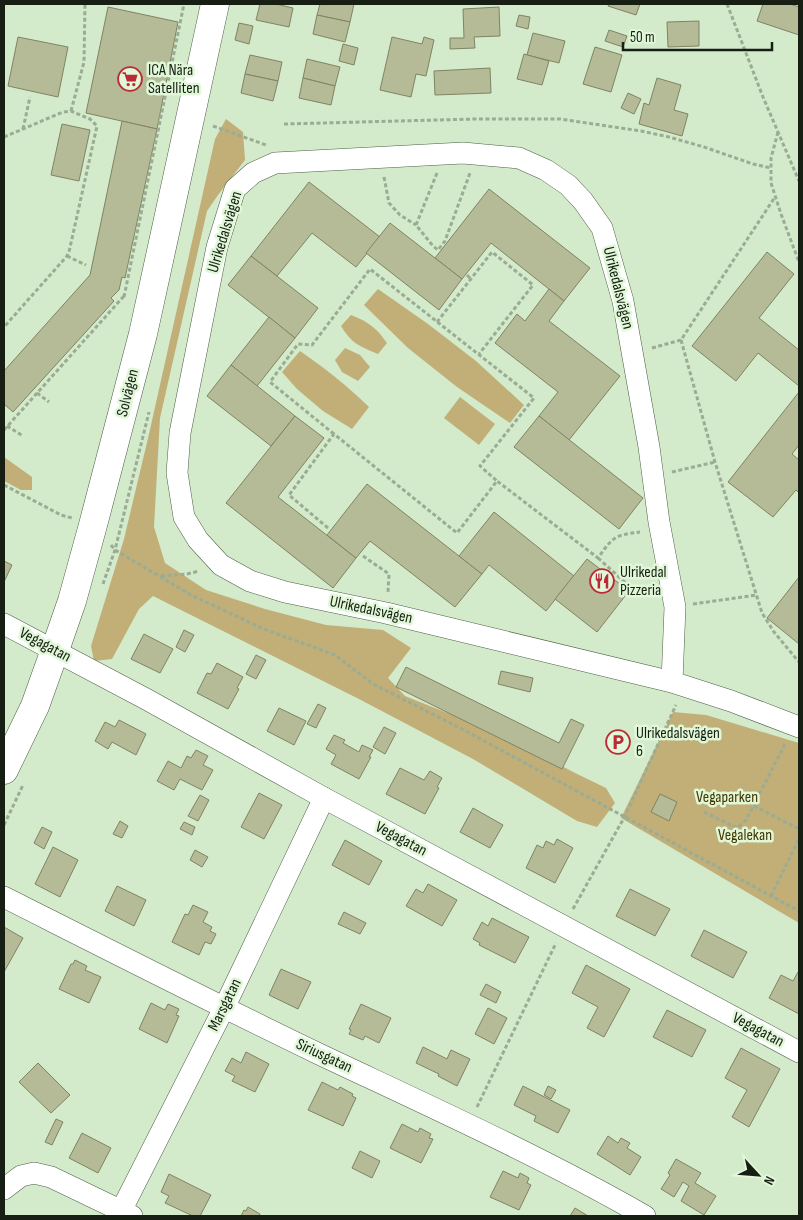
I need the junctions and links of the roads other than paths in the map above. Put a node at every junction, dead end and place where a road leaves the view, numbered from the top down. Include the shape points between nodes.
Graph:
1 (214, 4) edge
2 (4, 624) edge
3 (55, 650) junction
4 (678, 684) junction
5 (795, 726) edge
6 (4, 770) edge
7 (324, 798) junction
8 (4, 897) edge
9 (224, 1008) junction
10 (799, 1052) edge
11 (4, 1189) edge
12 (126, 1214) edge
13 (645, 1216) edge

1 - 3 main road, Solvägen via 143,334 94,525
2 - 3 street, Vegagatan
3 - 6 main road, Solvägen via 34,706
3 - 7 street, Vegagatan
4 - 4 street, Ulrikedalsvägen via 675,607 623,301 602,228 583,201 568,185 546,170 519,158 475,154 275,163 253,173 235,189 217,247 180,433 177,473 184,517 198,540 221,566 250,581 285,592 386,613
4 - 5 street, Ulrikedalsvägen
7 - 9 street, Marsgatan
7 - 10 street, Vegagatan
8 - 9 street, Siriusgatan
9 - 12 street, Marsgatan
9 - 13 street, Siriusgatan via 551,1165
11 - 12 street via 22,1176 34,1173 51,1177

